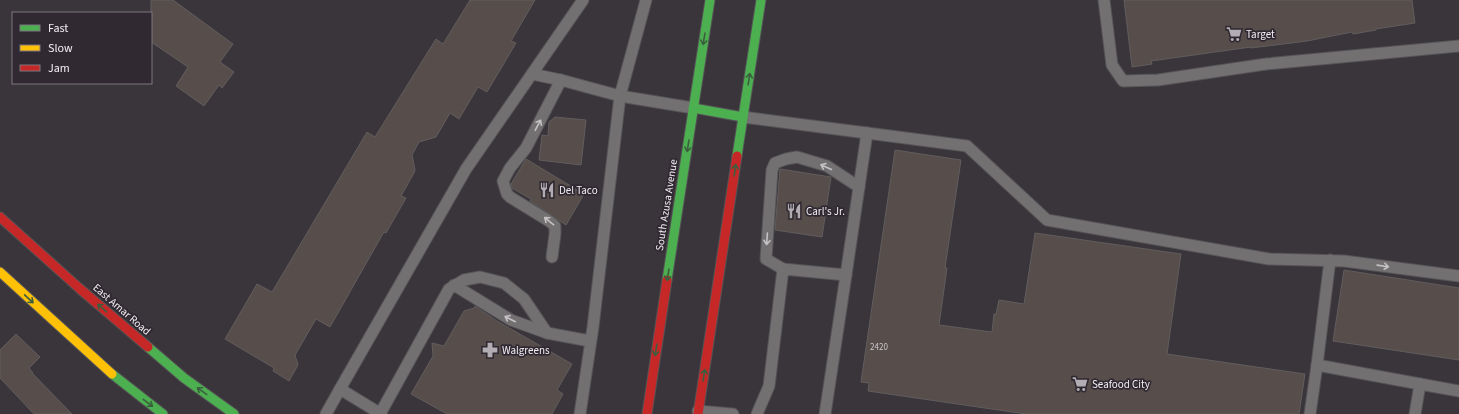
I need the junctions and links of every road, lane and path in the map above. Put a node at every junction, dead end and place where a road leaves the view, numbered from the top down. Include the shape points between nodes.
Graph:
1 (583, 0) edge
2 (646, 0) edge
3 (710, 0) edge
4 (761, 0) edge
5 (1104, 0) edge
6 (1459, 46) edge
7 (532, 74) junction
8 (561, 80) junction
9 (620, 96) junction
10 (693, 108) junction
11 (743, 117) junction
12 (868, 133) junction
13 (859, 187) junction
14 (0, 217) edge
15 (552, 257) dead end
16 (1330, 260) junction
17 (783, 269) junction
18 (0, 272) edge
19 (846, 275) junction
20 (1459, 276) edge
21 (454, 285) junction
22 (546, 333) junction
23 (590, 341) junction
24 (1317, 365) junction
25 (1420, 384) junction
26 (340, 390) junction
27 (1459, 390) edge
28 (698, 412) edge
29 (163, 414) edge
30 (234, 414) edge
31 (326, 414) edge
32 (380, 414) edge
33 (580, 414) edge
34 (647, 414) edge
35 (733, 414) edge
36 (757, 414) edge
37 (825, 414) edge
38 (1310, 414) edge
39 (1415, 414) edge

1 - 7 lane
2 - 9 lane
3 -> 10 main road, South Azusa Avenue
11 -> 4 main road
5 - 6 lane via 1112,65 1123,81 1158,80 1266,64
7 - 8 lane
7 - 26 lane via 466,169
8 - 9 lane
15 -> 8 lane via 555,226 510,197 503,181 526,148
9 - 10 lane
9 - 23 lane
10 - 11 main road
10 -> 34 main road, South Azusa Avenue
11 - 12 lane
28 -> 11 main road
12 - 13 lane
12 - 16 lane via 967,146 1047,220 1269,259
13 -> 17 lane via 826,166 797,157 775,163 772,170 766,259
13 - 19 lane
30 -> 14 main road, East Amar Road via 184,378
16 -> 20 lane
16 - 24 lane
17 - 19 lane
17 - 36 lane via 769,386
18 -> 29 main road via 116,378
19 - 37 lane
22 -> 21 lane via 511,320
21 - 22 lane via 480,277 504,283 524,299
21 - 32 lane via 449,288
22 - 23 lane
23 - 33 lane
24 - 25 lane
24 - 38 lane
25 - 27 lane
25 - 39 lane
26 - 31 lane
26 - 32 lane
28 - 35 lane

